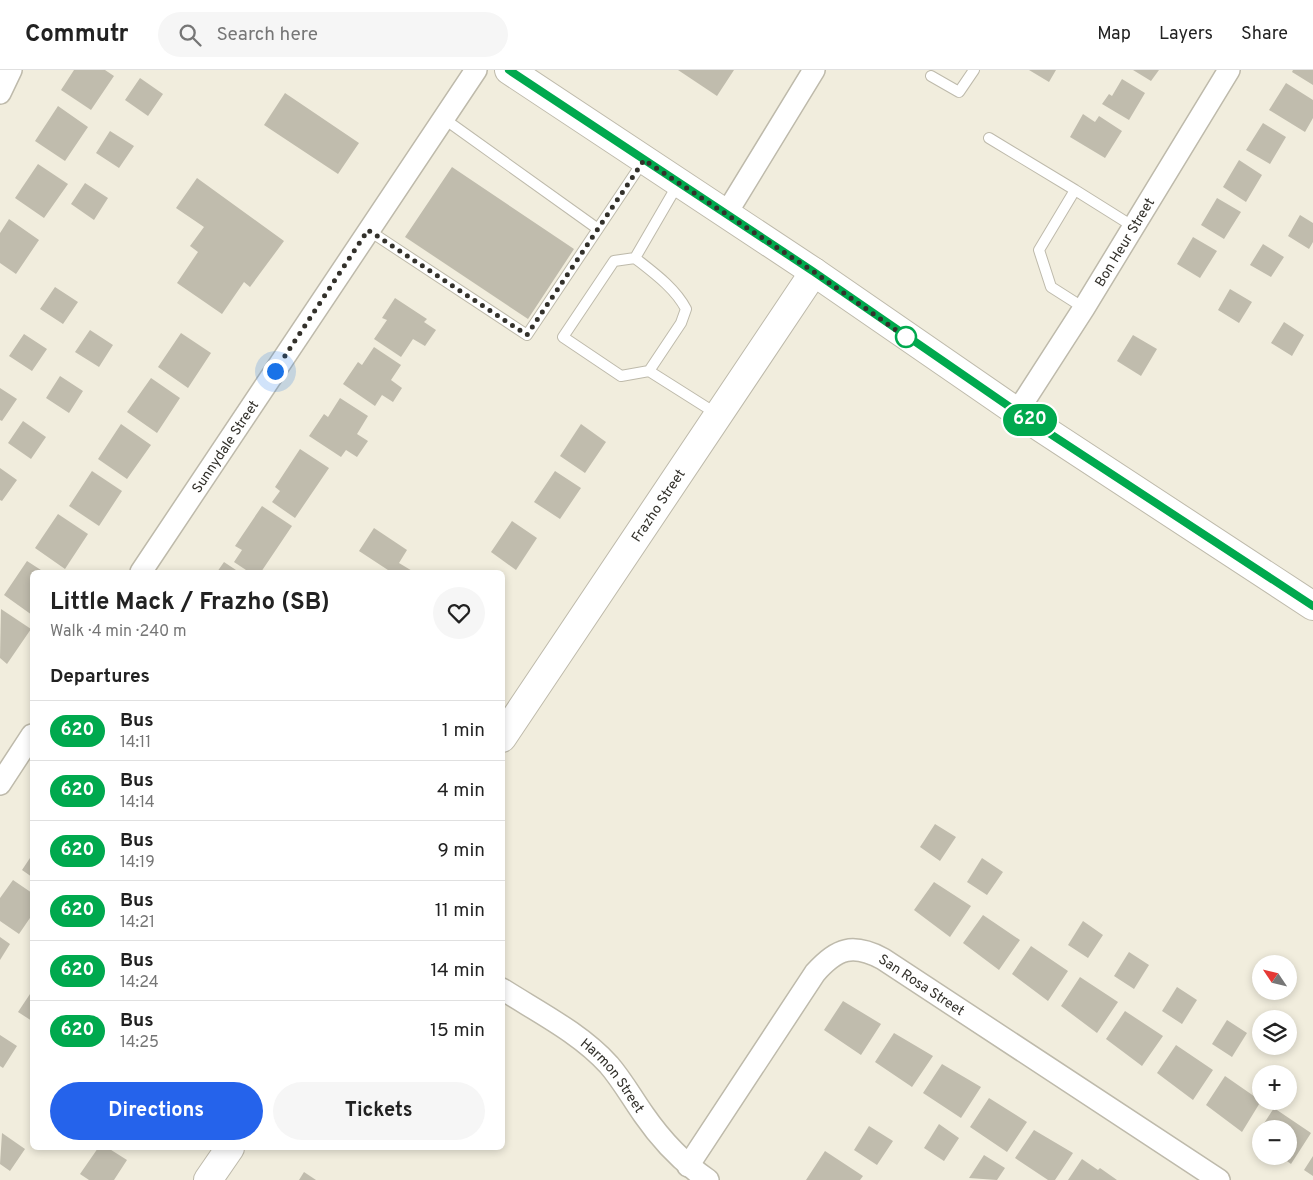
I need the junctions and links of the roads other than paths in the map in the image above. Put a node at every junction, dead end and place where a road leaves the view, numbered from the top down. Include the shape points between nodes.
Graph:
1 (11, 70) edge
2 (476, 70) edge
3 (509, 70) edge
4 (814, 70) edge
5 (974, 70) edge
6 (1229, 70) edge
7 (931, 76) dead end
8 (0, 93) edge
9 (443, 118) junction
10 (989, 138) dead end
11 (644, 160) junction
12 (679, 183) junction
13 (1075, 190) junction
14 (726, 214) junction
15 (1134, 227) junction
16 (598, 229) junction
17 (368, 230) junction
18 (634, 258) junction
19 (814, 272) junction
20 (1084, 308) junction
21 (649, 371) junction
22 (1017, 412) junction
23 (718, 414) junction
24 (142, 570) edge
25 (1313, 606) edge
26 (505, 734) edge
27 (30, 738) edge
28 (0, 784) edge
29 (505, 991) edge
30 (229, 1150) edge
31 (688, 1166) junction
32 (208, 1180) edge
33 (708, 1180) edge
34 (1219, 1180) edge

1 - 8 street
2 - 9 street, Sunnydale Street
3 - 11 main road
4 - 14 street
5 - 7 lane via 959,92
6 - 15 street, Bon Heur Street
9 - 16 lane
9 - 17 street, Sunnydale Street
10 - 13 lane
11 - 12 main road
11 - 16 lane
12 - 14 main road
12 - 18 lane
13 - 15 lane
13 - 20 lane via 1039,250 1051,287
14 - 19 main road
15 - 20 street, Bon Heur Street
16 - 17 lane via 527,335
17 - 24 street, Sunnydale Street
18 - 21 lane via 680,298 686,309 681,323
18 - 21 lane via 614,261 563,337 621,376
19 - 22 main road
19 - 23 main road, Frazho Street
20 - 22 street, Bon Heur Street
21 - 23 lane
22 - 25 main road
23 - 26 main road, Frazho Street
27 - 28 street
29 - 31 street, Harmon Street via 580,1039 601,1058 626,1086 668,1146
30 - 32 main road
31 - 33 street, Harmon Street
31 - 34 street, San Rosa Street via 815,973 838,952 856,949 883,959

